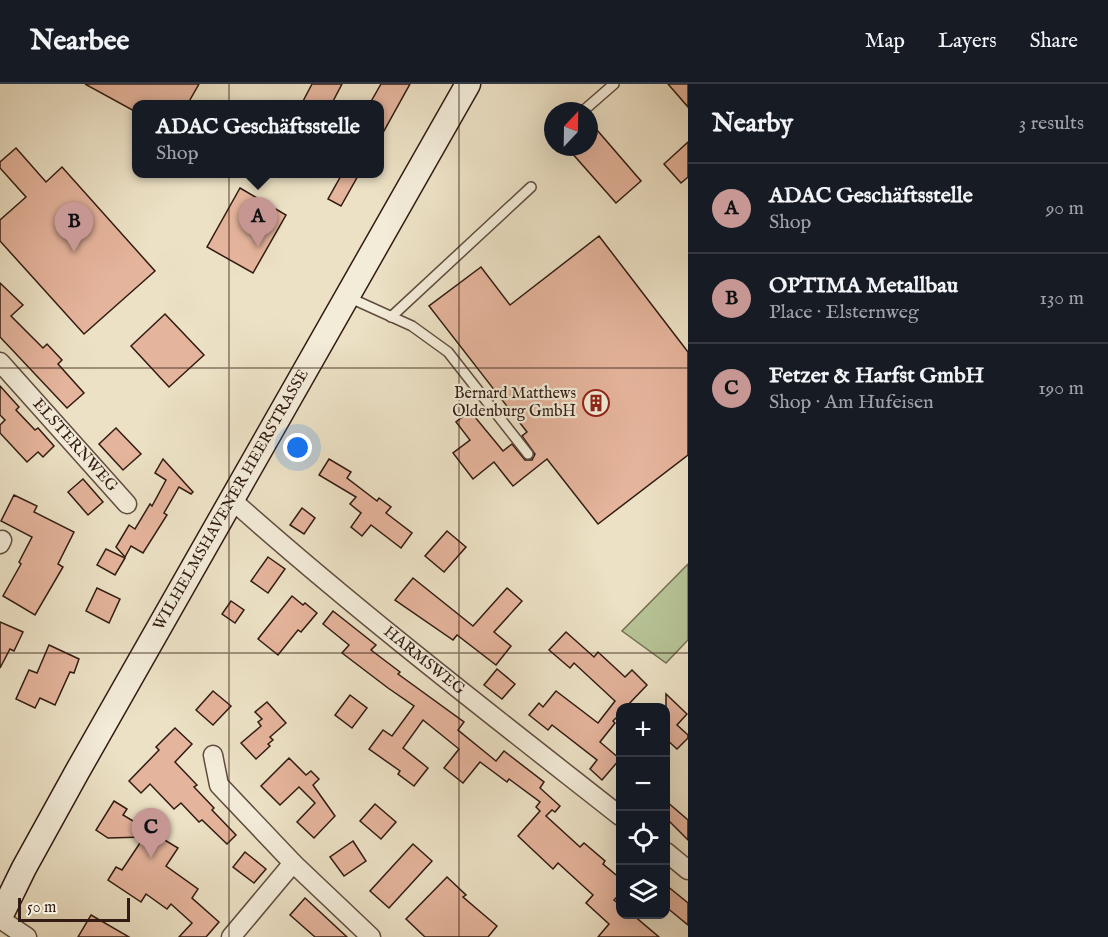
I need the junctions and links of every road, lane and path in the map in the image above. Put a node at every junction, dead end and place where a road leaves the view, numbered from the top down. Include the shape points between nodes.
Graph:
1 (468, 84) edge
2 (614, 84) edge
3 (593, 102) edge
4 (531, 187) dead end
5 (346, 296) junction
6 (391, 317) junction
7 (0, 362) edge
8 (528, 454) dead end
9 (233, 501) junction
10 (127, 504) dead end
11 (213, 755) dead end
12 (616, 812) edge
13 (670, 855) edge
14 (293, 863) junction
15 (688, 870) edge
16 (5, 893) edge
17 (0, 918) edge
18 (27, 937) edge
19 (231, 937) edge
20 (371, 937) edge

1 - 5 street, WILHELMSHAVENER HEERSTRASSE
2 - 3 lane
4 - 6 lane
5 - 6 lane
5 - 9 street, WILHELMSHAVENER HEERSTRASSE
6 - 8 lane via 448,352
7 - 10 street, ELSTERNWEG
9 - 12 street, HARMSWEG via 420,659
9 - 16 street, WILHELMSHAVENER HEERSTRASSE
11 - 14 street via 219,786
13 - 15 street
14 - 19 street
14 - 20 street
16 - 17 street, WILHELMSHAVENER HEERSTRASSE
17 - 18 street

